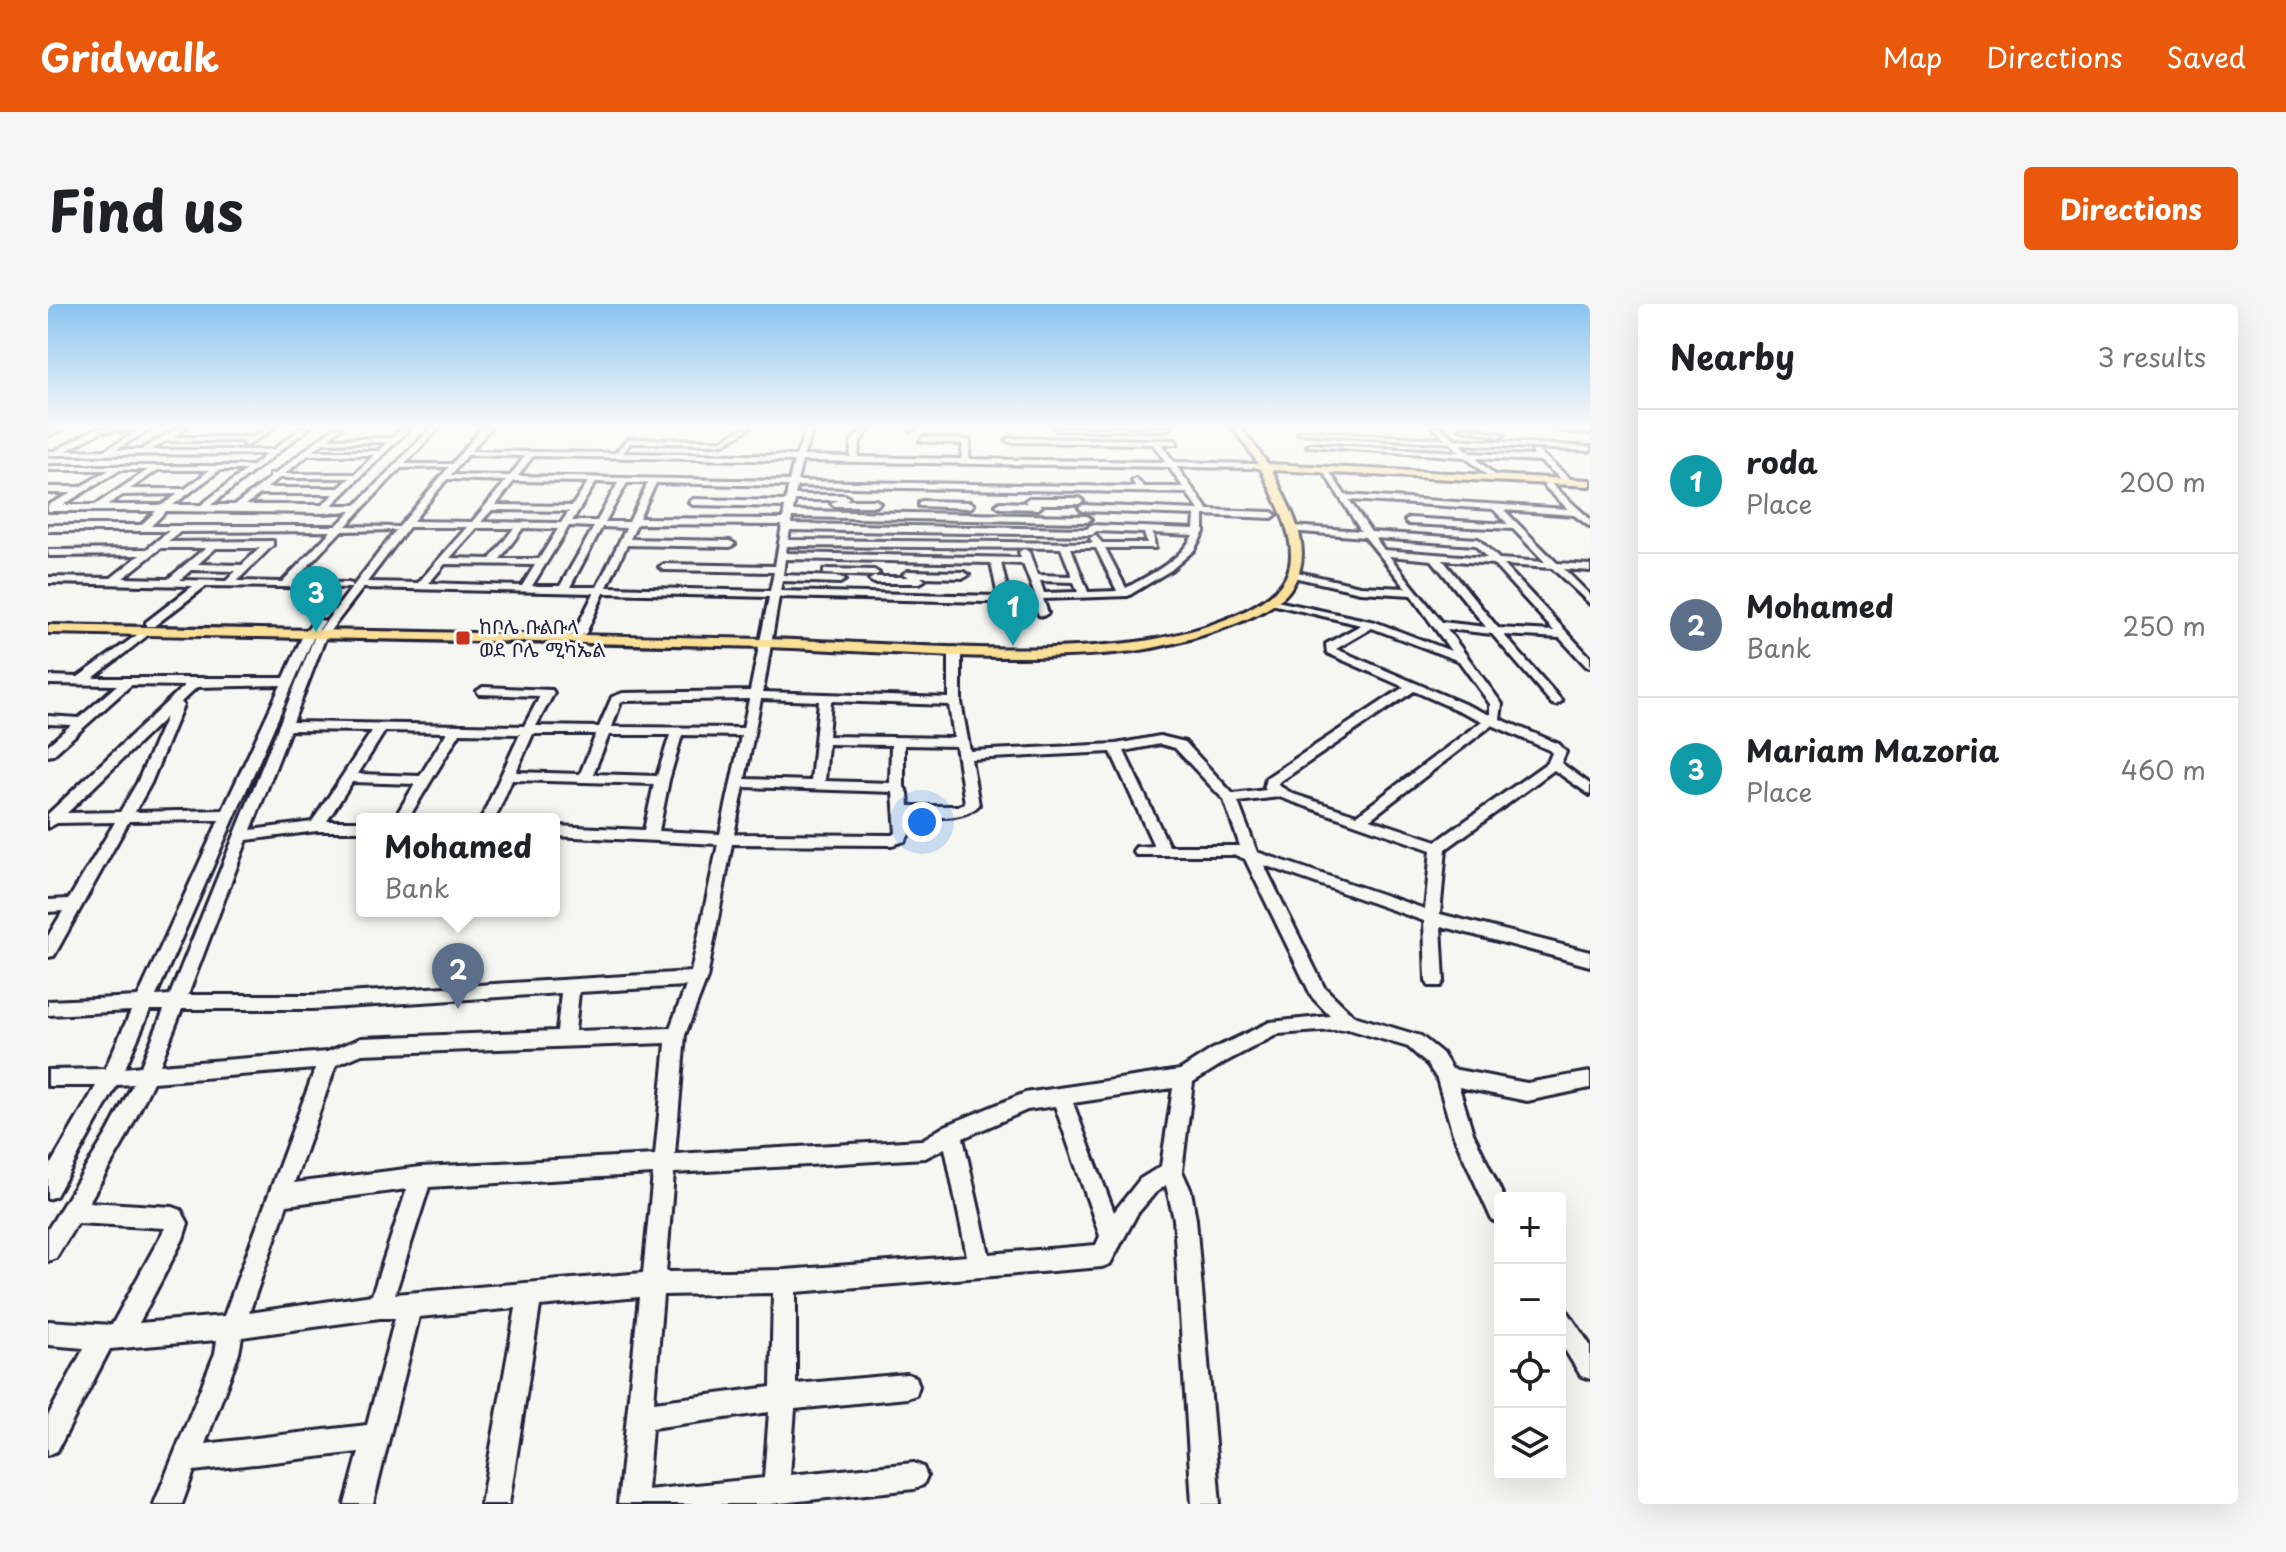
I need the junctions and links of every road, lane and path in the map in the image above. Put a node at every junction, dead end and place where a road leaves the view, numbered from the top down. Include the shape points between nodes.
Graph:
1 (92, 484) edge
2 (133, 484) edge
3 (195, 484) edge
4 (234, 484) edge
5 (267, 484) edge
6 (350, 484) edge
7 (382, 484) edge
8 (432, 484) edge
9 (439, 484) edge
10 (508, 484) edge
11 (549, 484) edge
12 (591, 484) edge
13 (622, 484) edge
14 (652, 484) edge
15 (701, 484) joint
16 (1036, 484) edge
17 (1090, 484) edge
18 (1138, 484) edge
19 (1185, 484) edge
20 (1264, 484) edge
21 (1268, 484) edge
22 (1335, 484) edge
23 (1538, 484) edge
24 (794, 485) junction
25 (846, 485) junction
26 (1547, 485) junction
27 (1590, 485) edge
28 (877, 486) junction
29 (891, 486) junction
30 (920, 486) junction
31 (949, 487) junction
32 (996, 488) junction
33 (1024, 488) junction
34 (1038, 488) junction
35 (1073, 489) junction
36 (1092, 489) junction
37 (1105, 489) junction
38 (48, 490) edge
39 (83, 490) junction
40 (545, 490) dead end
41 (1142, 490) junction
42 (1189, 490) junction
43 (186, 491) junction
44 (258, 491) junction
45 (341, 491) junction
46 (121, 492) junction
47 (1343, 497) junction
48 (825, 500) junction
49 (845, 500) junction
50 (1393, 501) junction
51 (693, 502) junction
52 (951, 502) junction
53 (876, 503) junction
54 (970, 503) junction
55 (999, 503) junction
56 (1030, 503) junction
57 (1048, 503) junction
58 (922, 504) junction
59 (1081, 504) junction
60 (165, 507) junction
61 (204, 507) junction
62 (239, 507) junction
63 (490, 507) junction
64 (1496, 507) junction
65 (96, 508) junction
66 (324, 508) junction
67 (358, 508) junction
68 (50, 509) edge
69 (575, 509) junction
70 (1115, 509) junction
71 (1204, 511) junction
72 (1575, 512) junction
73 (788, 513) junction
74 (823, 515) junction
75 (885, 515) junction
76 (1272, 515) junction
77 (922, 516) junction
78 (972, 517) junction
79 (1002, 518) junction
80 (1054, 519) junction
81 (1409, 521) junction
82 (685, 522) junction
83 (737, 522) junction
84 (632, 523) junction
85 (406, 524) junction
86 (600, 524) junction
87 (1463, 524) junction
88 (1590, 524) edge
89 (474, 525) junction
90 (564, 525) junction
91 (520, 526) junction
92 (286, 527) junction
93 (305, 527) junction
94 (822, 527) junction
95 (1090, 527) junction
96 (1518, 527) junction
97 (84, 528) junction
98 (143, 528) junction
99 (213, 528) junction
100 (339, 528) junction
101 (395, 528) junction
102 (854, 528) junction
103 (885, 528) junction
104 (49, 529) edge
105 (178, 529) junction
106 (1292, 529) junction
107 (972, 530) junction
108 (1004, 530) junction
109 (1148, 530) junction
110 (1199, 532) junction
111 (1368, 535) junction
112 (72, 537) dead end
113 (1421, 538) junction
114 (623, 542) junction
115 (1478, 542) junction
116 (674, 543) junction
117 (784, 543) junction
118 (821, 543) junction
119 (888, 543) junction
120 (552, 544) junction
121 (564, 544) dead end
122 (730, 544) junction
123 (853, 544) junction
124 (973, 544) junction
125 (1006, 544) junction
126 (61, 545) dead end
127 (214, 545) junction
128 (268, 545) junction
129 (576, 545) dead end
130 (588, 545) junction
131 (1021, 545) junction
132 (1065, 545) junction
133 (1099, 545) junction
134 (1149, 546) junction
135 (154, 549) junction
136 (1290, 552) junction
137 (48, 553) edge
138 (1381, 553) junction
139 (782, 556) junction
140 (821, 557) junction
141 (1435, 557) junction
142 (874, 558) junction
143 (890, 558) junction
144 (907, 558) junction
145 (962, 559) junction
146 (995, 560) junction
147 (444, 561) junction
148 (1027, 561) junction
149 (1493, 561) junction
150 (492, 562) junction
151 (540, 562) junction
152 (191, 567) junction
153 (664, 567) junction
154 (1555, 567) junction
155 (244, 568) junction
156 (723, 568) junction
157 (1168, 568) junction
158 (1590, 568) edge
159 (778, 574) junction
160 (1293, 574) junction
161 (964, 575) junction
162 (818, 576) junction
163 (840, 576) junction
164 (874, 576) junction
165 (908, 577) junction
166 (929, 577) junction
167 (1033, 578) junction
168 (1078, 579) junction
169 (48, 580) edge
170 (113, 582) junction
171 (170, 583) junction
172 (202, 584) junction
173 (228, 584) junction
174 (283, 586) junction
175 (354, 586) junction
176 (420, 587) junction
177 (524, 590) junction
178 (562, 591) junction
179 (1414, 592) junction
180 (600, 593) junction
181 (653, 594) junction
182 (1124, 594) junction
183 (774, 595) junction
184 (1085, 596) junction
185 (840, 597) junction
186 (874, 597) junction
187 (933, 598) junction
188 (1038, 598) junction
189 (968, 599) junction
190 (1004, 599) junction
191 (1271, 601) junction
192 (1590, 601) edge
193 (1043, 613) dead end
194 (48, 622) edge
195 (1371, 624) junction
196 (1437, 625) junction
197 (147, 628) junction
198 (48, 629) edge
199 (1495, 631) junction
200 (317, 632) junction
201 (580, 633) junction
202 (1172, 635) junction
203 (1562, 635) junction
204 (766, 639) junction
205 (955, 650) junction
206 (1461, 659) junction
207 (1590, 664) edge
208 (48, 680) edge
209 (81, 681) junction
210 (289, 681) junction
211 (194, 683) junction
212 (126, 684) junction
213 (1413, 686) junction
214 (483, 691) dead end
215 (756, 695) junction
216 (181, 696) junction
217 (825, 698) junction
218 (1556, 701) dead end
219 (955, 702) junction
220 (1490, 719) junction
221 (48, 720) edge
222 (83, 722) junction
223 (285, 726) junction
224 (457, 727) junction
225 (381, 728) junction
226 (528, 730) junction
227 (603, 730) junction
228 (677, 732) junction
229 (749, 732) junction
230 (822, 740) junction
231 (898, 741) junction
232 (1116, 748) junction
233 (963, 749) junction
234 (48, 752) edge
235 (1554, 764) junction
236 (509, 776) junction
237 (348, 778) junction
238 (585, 778) junction
239 (424, 780) junction
240 (662, 780) junction
241 (738, 783) junction
242 (818, 783) junction
243 (1586, 786) edge
244 (897, 788) junction
245 (1279, 793) junction
246 (1230, 799) junction
247 (902, 811) junction
248 (405, 813) edge
249 (491, 813) edge
250 (229, 815) junction
251 (125, 816) junction
252 (50, 820) edge
253 (1360, 820) junction
254 (317, 826) junction
255 (356, 826) edge
256 (560, 831) edge
257 (651, 834) junction
258 (244, 836) junction
259 (726, 839) junction
260 (1439, 847) junction
261 (1141, 851) dead end
262 (1164, 851) junction
263 (1251, 855) junction
264 (74, 905) junction
265 (48, 906) edge
266 (1432, 918) junction
267 (48, 951) edge
268 (1590, 959) edge
269 (698, 978) junction
270 (1435, 981) dead end
271 (571, 986) junction
272 (175, 1002) junction
273 (145, 1004) junction
274 (48, 1008) edge
275 (1348, 1022) junction
276 (676, 1035) junction
277 (565, 1040) junction
278 (328, 1060) junction
279 (147, 1075) junction
280 (1446, 1076) junction
281 (111, 1077) junction
282 (48, 1078) edge
283 (1184, 1078) junction
284 (1590, 1080) edge
285 (1061, 1096) junction
286 (952, 1133) junction
287 (664, 1164) junction
288 (1171, 1172) junction
289 (421, 1177) junction
290 (48, 1189) edge
291 (282, 1195) junction
292 (1494, 1200) edge
293 (73, 1212) junction
294 (1112, 1238) junction
295 (48, 1250) edge
296 (980, 1266) junction
297 (785, 1281) junction
298 (652, 1284) junction
299 (530, 1294) junction
300 (380, 1306) junction
301 (410, 1306) junction
302 (232, 1327) junction
303 (1566, 1329) edge
304 (48, 1333) edge
305 (110, 1338) junction
306 (1590, 1367) edge
307 (907, 1386) dead end
308 (783, 1398) junction
309 (640, 1417) junction
310 (376, 1437) junction
311 (48, 1442) edge
312 (184, 1459) junction
313 (914, 1476) dead end
314 (776, 1490) junction
315 (168, 1504) edge
316 (359, 1504) edge
317 (495, 1504) edge
318 (635, 1504) edge
319 (1206, 1504) edge

1 - 39 street
2 - 46 street
3 - 43 street
4 - 61 street
5 - 44 street
6 - 45 street
7 - 67 street
8 - 101 street
9 - 85 street
10 - 63 street
11 - 40 street
12 - 69 street
13 - 86 street
14 - 84 street
15 - 24 street
15 - 51 street
16 - 34 street
17 - 36 street
18 - 41 street
19 - 42 street
20 - 76 main road
21 - 106 main road
22 - 47 street
23 - 26 main road
24 - 25 street
24 - 73 street
25 - 28 street
25 - 49 street
26 - 27 main road
26 - 72 street
28 - 29 street
28 - 53 street
29 - 30 street
29 - 75 street
30 - 31 street
30 - 58 street
31 - 32 street
31 - 52 street
32 - 33 street
32 - 55 street
33 - 34 street
33 - 56 street
34 - 35 street
35 - 36 street
35 - 59 street
36 - 37 street
37 - 41 street
37 - 70 street
38 - 39 street
39 - 68 street
41 - 42 street
42 - 71 street
43 - 46 street
43 - 60 street
44 - 45 street
44 - 62 street
45 - 66 street
46 - 65 street
47 - 50 street
47 - 111 street
48 - 49 street
48 - 73 street
48 - 74 street
49 - 53 street
50 - 64 street
50 - 81 street
51 - 73 street
51 - 82 street
52 - 54 street
52 - 58 street
53 - 75 street
54 - 55 street
54 - 78 street
55 - 56 street
55 - 79 street
56 - 57 street
57 - 59 street
57 - 80 street
58 - 77 street
59 - 70 street
59 - 95 street
60 - 61 street
60 - 65 street
60 - 98 street
61 - 62 street
62 - 66 street
62 - 99 street
63 - 69 street via 536,503
63 - 89 street
64 - 72 street
64 - 96 street
65 - 68 street
66 - 67 street
66 - 93 street
67 - 100 street
69 - 90 street
70 - 71 street
71 - 76 street
71 - 110 street
72 - 88 street
73 - 74 street
73 - 83 street
73 - 94 street
73 - 117 street
74 - 75 street
75 - 77 street
75 - 103 street
76 - 136 main road
77 - 78 street
78 - 79 street
78 - 107 street
79 - 80 street
79 - 108 street
80 - 95 street
81 - 87 street
81 - 113 street
82 - 83 street
82 - 84 street
83 - 122 street
84 - 86 street
84 - 114 street
85 - 89 street
85 - 175 street
86 - 90 street
86 - 130 street
87 - 96 street
87 - 115 street
89 - 91 street
89 - 147 street
90 - 91 street
90 - 120 street
91 - 150 street
92 - 93 street
92 - 99 street
92 - 128 street
93 - 100 street
94 - 102 street
94 - 118 street
95 - 108 street
95 - 109 street
95 - 133 street
96 - 154 street
97 - 98 street
97 - 104 street
97 - 112 street
98 - 105 street
99 - 105 street
100 - 101 street
100 - 174 street
101 - 175 street
102 - 103 street
102 - 123 street
103 - 107 street
103 - 119 street
105 - 135 street
106 - 111 street
106 - 136 main road
107 - 108 street
107 - 124 street
108 - 125 street
109 - 110 street
109 - 134 street via 1154,544
110 - 157 street via 1191,548
111 - 113 street
111 - 138 street
113 - 115 street
114 - 116 street
114 - 180 street
115 - 149 street
116 - 122 street
116 - 153 street
117 - 118 street
117 - 139 street
118 - 123 street
119 - 123 street
119 - 124 street
119 - 143 street
120 - 121 street
120 - 151 street
122 - 156 street
124 - 125 street
125 - 131 street
126 - 137 street
127 - 128 street
127 - 135 street
127 - 152 street
128 - 155 street
129 - 130 street
130 - 178 street
131 - 132 street
131 - 148 street
132 - 133 street
132 - 168 street
133 - 134 street
133 - 182 street
134 - 157 street
135 - 137 street
135 - 170 street
136 - 160 main road
136 - 202 main road via 1261,594
138 - 141 street
138 - 179 street
139 - 140 street
139 - 159 street
140 - 142 street
140 - 162 street
141 - 149 street
141 - 199 street
142 - 143 street
142 - 164 street
143 - 144 street
144 - 145 street
144 - 165 street
145 - 146 street
145 - 161 street
146 - 148 street
146 - 190 street
147 - 150 street
147 - 176 street
148 - 167 street
149 - 154 street
149 - 203 street
150 - 151 street
151 - 177 street
152 - 155 street
152 - 171 street
153 - 156 street
153 - 181 street
154 - 158 street
154 - 192 street
155 - 173 street
156 - 159 street
157 - 182 street
159 - 162 street
159 - 183 street
160 - 179 street via 1360,589
160 - 191 main road
161 - 166 street
161 - 189 street
162 - 163 street
163 - 164 street
163 - 185 street
164 - 165 street
164 - 186 street
165 - 166 street
166 - 187 street
167 - 168 street
167 - 188 street
168 - 184 street
169 - 170 street
170 - 171 street
171 - 172 street
172 - 173 street
172 - 197 street
173 - 174 street
174 - 175 street
175 - 176 street
175 - 200 street
176 - 177 street
177 - 178 street
178 - 180 street
179 - 196 street
180 - 181 street
180 - 201 street
181 - 183 street
182 - 184 street
183 - 185 street
183 - 204 street
184 - 188 street
185 - 186 street
186 - 187 street
187 - 189 street
188 - 190 street
188 - 193 street
189 - 190 street
191 - 195 street
191 - 202 main road via 1247,615
194 - 197 main road
195 - 206 street
195 - 213 street via 1330,646 1331,651
196 - 199 street
196 - 206 street
197 - 198 main road
197 - 200 main road
197 - 209 street
199 - 203 street
199 - 218 street
200 - 201 main road
200 - 204 main road
200 - 210 street
200 - 223 street
201 - 204 main road
202 - 204 main road via 1096,644
202 - 205 main road via 1138,646 1062,653
203 - 207 street
204 - 205 main road
204 - 215 street
205 - 219 street
206 - 220 street via 1496,704 1498,712
208 - 209 street
209 - 212 street
210 - 211 street
210 - 250 street
211 - 212 street
211 - 216 street
212 - 222 street
213 - 220 street
213 - 245 street via 1271,781
214 - 226 street via 548,693
215 - 217 street
215 - 227 street via 623,697 616,700
215 - 229 street
216 - 251 street
216 - 252 street
217 - 219 street
217 - 230 street
219 - 233 street
220 - 235 street via 1554,747 1559,752
220 - 253 street
221 - 222 street
222 - 234 street
223 - 225 street
223 - 258 street
224 - 225 street
224 - 226 street
224 - 239 street
225 - 237 street
226 - 227 street
226 - 236 street
227 - 228 street
227 - 238 street
228 - 229 street
228 - 240 street
229 - 241 street
230 - 231 street
230 - 242 street
231 - 233 street
231 - 244 street
232 - 233 street
232 - 246 street via 1160,740 1180,745
232 - 262 street
233 - 247 street via 969,809
235 - 243 street
235 - 260 street
236 - 238 street
236 - 249 street
237 - 239 street
237 - 254 street
238 - 240 street
239 - 248 street
240 - 257 street
241 - 242 street
241 - 259 street
242 - 244 street
244 - 247 street
245 - 246 street
245 - 253 street
246 - 263 street
247 - 259 street via 903,833 892,840
250 - 251 street
250 - 273 street
251 - 252 street
251 - 264 street
253 - 260 street
254 - 255 street
254 - 258 street
256 - 257 street
257 - 259 street
258 - 272 street
259 - 269 street
260 - 266 street
261 - 262 street
262 - 263 street via 1236,850
263 - 266 street
263 - 275 street via 1318,992
264 - 265 street
264 - 267 street
266 - 268 street
266 - 270 street
269 - 271 street
269 - 276 street
271 - 272 street via 313,1002
271 - 277 street
272 - 273 street
272 - 279 street
273 - 274 street
273 - 281 street
275 - 280 street via 1414,1041
275 - 283 street via 1276,1027
276 - 277 street
276 - 287 street
277 - 278 street via 361,1046
278 - 279 street
278 - 291 street
279 - 281 street
279 - 293 street
280 - 284 street via 1527,1092
280 - 292 street via 1463,1134
281 - 282 street
281 - 290 street
283 - 285 street
283 - 288 street
285 - 286 street via 1025,1102
285 - 294 street
286 - 287 street via 925,1149
286 - 296 street
287 - 289 street
287 - 298 street
288 - 294 street via 1156,1176 1136,1196
288 - 319 street via 1185,1219
289 - 291 street
289 - 300 street
291 - 302 street
293 - 295 street
293 - 305 street via 173,1218 177,1223
294 - 296 street via 1102,1256
296 - 297 street
297 - 298 street
297 - 308 street
298 - 299 street
298 - 309 street
299 - 301 street
299 - 317 street
300 - 301 street
300 - 302 street
301 - 310 street
302 - 305 street
302 - 312 street via 227,1353
303 - 306 street
304 - 305 street
305 - 311 street
307 - 308 street
308 - 309 street
308 - 314 street
309 - 318 street
310 - 312 street
310 - 316 street
312 - 315 street
313 - 314 street
314 - 318 street

